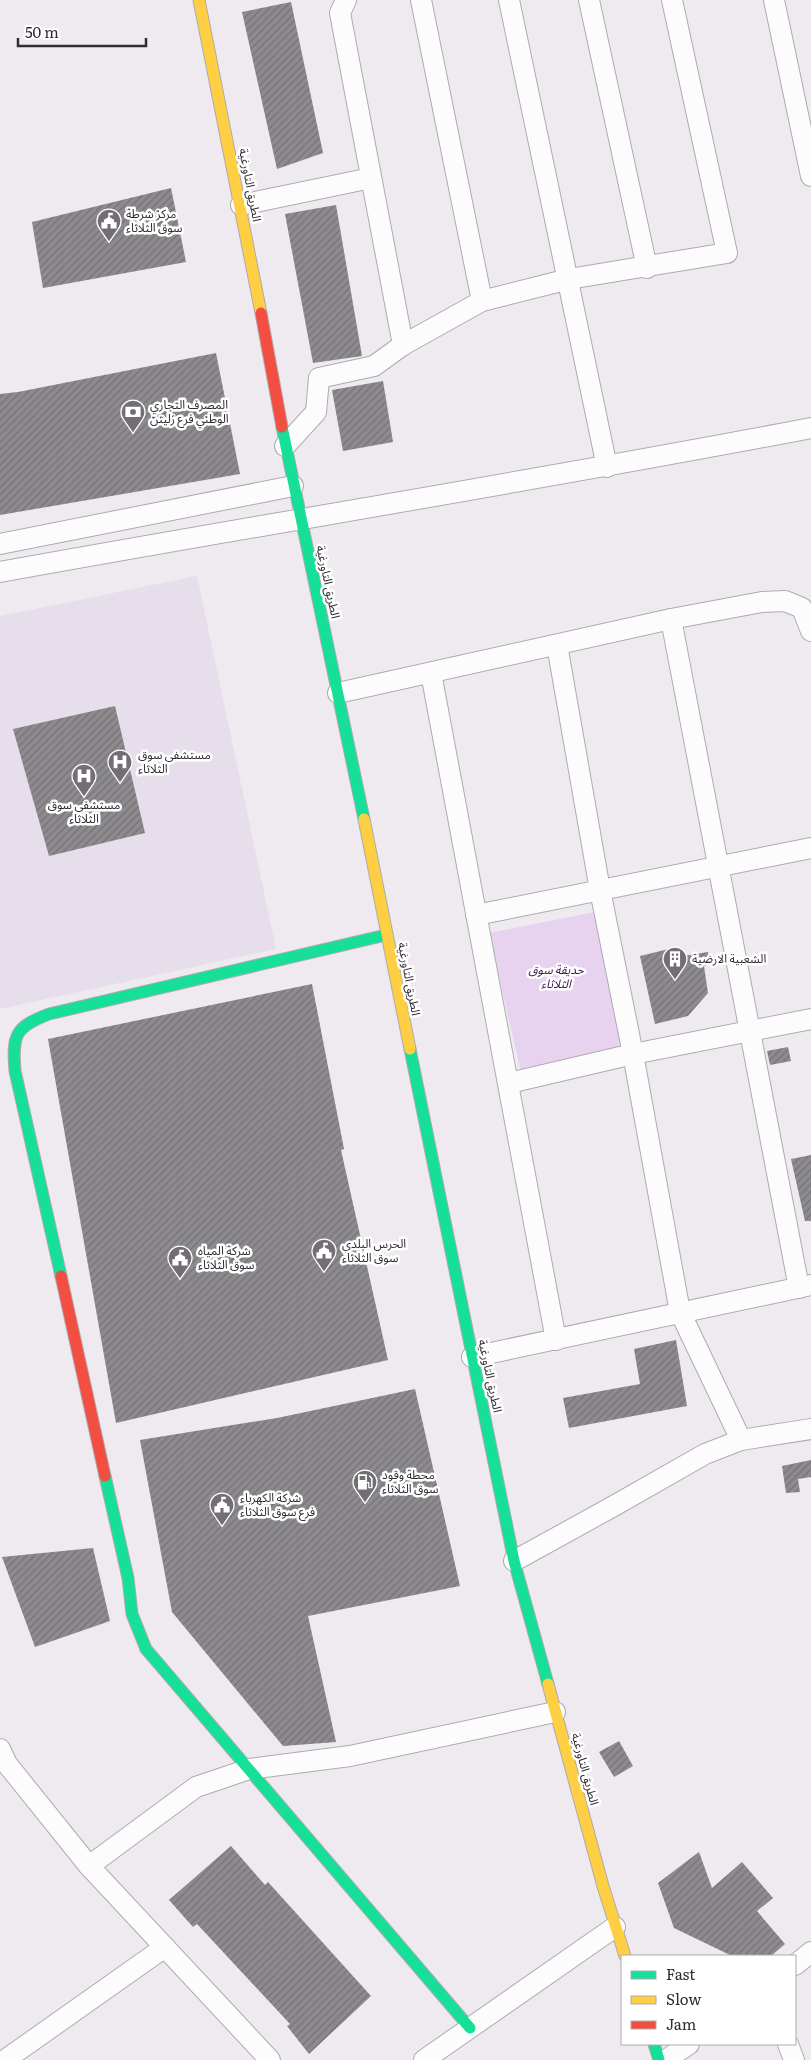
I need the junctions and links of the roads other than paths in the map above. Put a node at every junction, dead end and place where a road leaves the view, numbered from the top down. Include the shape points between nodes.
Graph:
1 (199, 0) edge
2 (346, 0) edge
3 (421, 0) edge
4 (509, 0) edge
5 (589, 0) edge
6 (672, 0) edge
7 (774, 0) edge
8 (811, 176) edge
9 (371, 178) junction
10 (240, 205) junction
11 (647, 268) junction
12 (569, 279) junction
13 (482, 302) junction
14 (403, 346) junction
15 (811, 428) edge
16 (285, 446) junction
17 (607, 467) junction
18 (293, 486) junction
19 (301, 518) junction
20 (0, 544) edge
21 (0, 572) edge
22 (672, 619) junction
23 (811, 631) edge
24 (557, 645) junction
25 (431, 673) junction
26 (338, 693) junction
27 (811, 848) edge
28 (719, 866) junction
29 (600, 890) junction
30 (476, 915) junction
31 (386, 935) junction
32 (811, 1019) edge
33 (750, 1032) junction
34 (633, 1054) junction
35 (509, 1083) junction
36 (805, 1287) edge
37 (680, 1312) junction
38 (556, 1340) junction
39 (472, 1357) junction
40 (811, 1429) edge
41 (741, 1440) junction
42 (514, 1560) junction
43 (555, 1712) junction
44 (0, 1749) edge
45 (249, 1769) junction
46 (90, 1866) junction
47 (615, 1927) junction
48 (165, 1947) junction
49 (811, 1952) edge
50 (625, 1955) edge
51 (796, 1964) edge
52 (470, 2028) junction
53 (654, 2045) edge
54 (688, 2045) edge
55 (788, 2045) edge
56 (5, 2060) edge
57 (270, 2060) edge
58 (424, 2060) edge
59 (659, 2060) edge
60 (666, 2060) edge
61 (794, 2060) edge

1 - 10 street, الطريق التاورغية
2 - 9 street via 340,13
3 - 13 street
4 - 12 street
5 - 11 street
6 - 11 street via 727,253
7 - 8 street
9 - 10 street
9 - 14 street
10 - 16 street, الطريق التاورغية
11 - 12 street
12 - 13 street
12 - 17 street
13 - 14 street
14 - 16 street via 374,366 319,378 316,412
15 - 17 street
16 - 18 street, الطريق التاورغية
17 - 19 street
18 - 19 street, الطريق التاورغية
18 - 20 street
19 - 21 street
19 - 26 street, الطريق التاورغية
22 - 23 street via 762,602 785,601 802,608
22 - 24 street
22 - 28 street
24 - 25 street
24 - 29 street
25 - 26 street
25 - 30 street
26 - 31 street, الطريق التاورغية
27 - 28 street
28 - 29 street
28 - 33 street
29 - 30 street
29 - 34 street
30 - 35 street
31 - 39 street, الطريق التاورغية
31 - 45 street via 49,1014 27,1023 17,1034 14,1048 15,1071 128,1578 132,1614 146,1649
32 - 33 street
33 - 34 street
33 - 36 street
34 - 35 street
34 - 37 street
35 - 38 street
36 - 37 street
37 - 38 street
37 - 41 street
38 - 39 street
39 - 42 street, الطريق التاورغية
40 - 41 street
41 - 42 street via 705,1454
42 - 43 street, الطريق التاورغية
43 - 45 street via 350,1756
43 - 47 street, الطريق التاورغية
44 - 46 street via 7,1764
45 - 46 street via 196,1787
45 - 52 street
46 - 48 street
47 - 50 street, الطريق التاورغية
47 - 52 street
48 - 56 street
48 - 57 street
49 - 51 street
52 - 58 street
53 - 59 street
54 - 60 street
55 - 61 street

